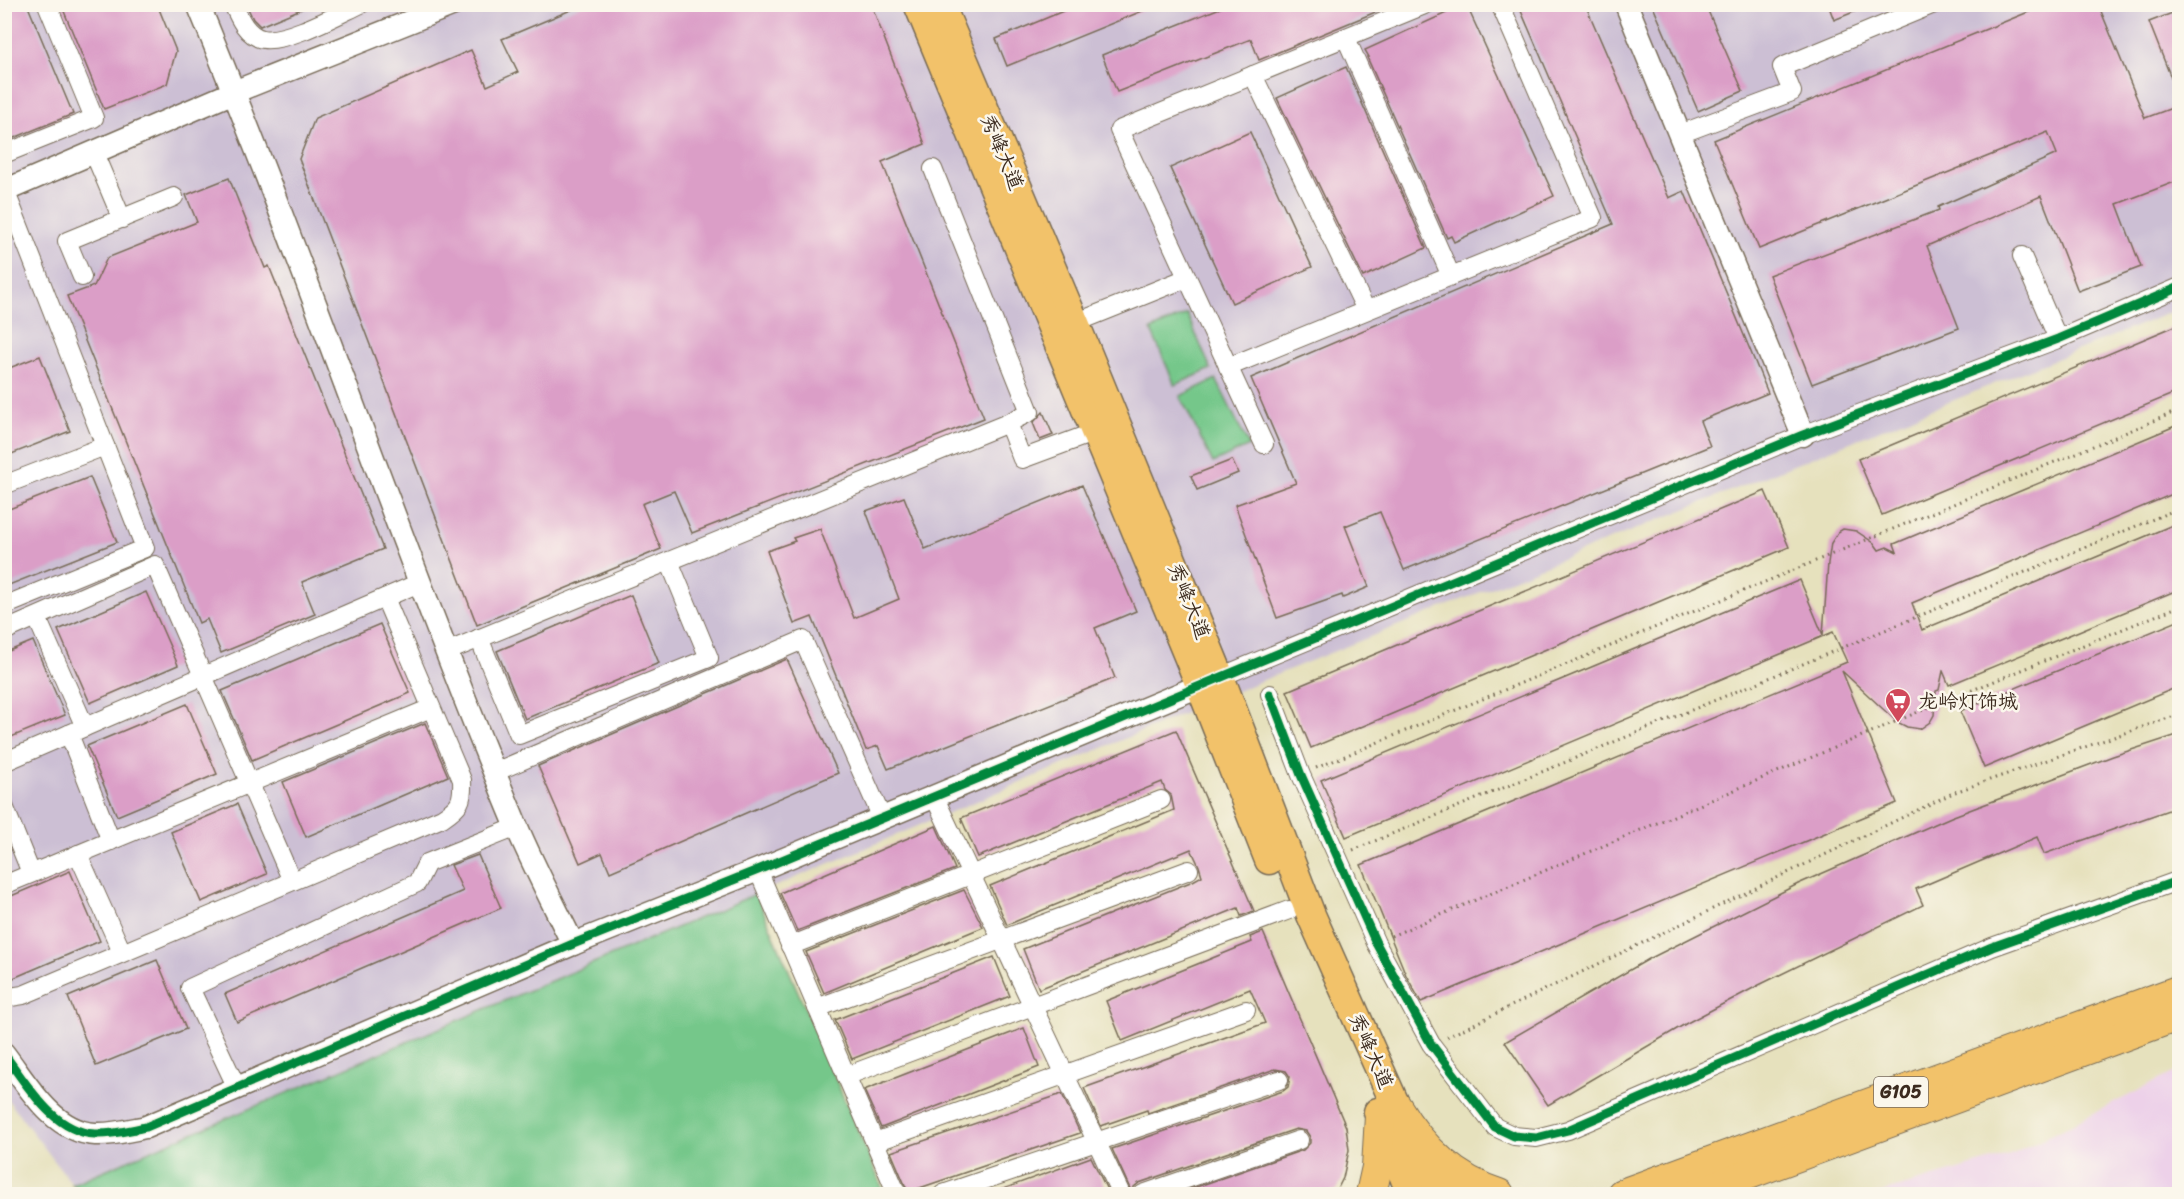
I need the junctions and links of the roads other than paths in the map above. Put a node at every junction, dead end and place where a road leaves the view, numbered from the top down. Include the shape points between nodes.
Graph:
1 (47, 4) edge
2 (198, 4) edge
3 (233, 4) edge
4 (361, 4) edge
5 (454, 4) edge
6 (918, 4) edge
7 (940, 4) edge
8 (1427, 4) edge
9 (1500, 4) edge
10 (1626, 4) edge
11 (1934, 4) edge
12 (1346, 38) junction
13 (1253, 75) junction
14 (234, 92) junction
15 (1680, 134) junction
16 (94, 153) junction
17 (4, 154) edge
18 (933, 169) dead end
19 (5, 190) edge
20 (174, 197) dead end
21 (122, 219) junction
22 (2022, 256) dead end
23 (1451, 276) junction
24 (82, 277) dead end
25 (1187, 278) junction
26 (2180, 287) edge
27 (1366, 310) junction
28 (1075, 323) junction
29 (2058, 339) junction
30 (1228, 367) junction
31 (1008, 423) junction
32 (1095, 432) junction
33 (1803, 435) junction
34 (1264, 444) dead end
35 (105, 446) junction
36 (4, 485) edge
37 (669, 561) junction
38 (419, 583) junction
39 (385, 598) junction
40 (4, 606) edge
41 (36, 618) junction
42 (4, 631) edge
43 (479, 638) junction
44 (446, 652) junction
45 (203, 676) junction
46 (1210, 681) junction
47 (1270, 694) dead end
48 (430, 708) junction
49 (77, 731) junction
50 (4, 762) edge
51 (495, 772) junction
52 (250, 783) junction
53 (934, 796) junction
54 (1161, 801) dead end
55 (4, 806) edge
56 (882, 818) junction
57 (517, 827) junction
58 (111, 841) junction
59 (78, 854) junction
60 (758, 870) junction
61 (1189, 870) dead end
62 (32, 873) junction
63 (972, 875) junction
64 (2180, 880) edge
65 (292, 881) junction
66 (4, 885) edge
67 (1289, 910) junction
68 (1002, 940) junction
69 (573, 944) junction
70 (790, 946) junction
71 (122, 952) junction
72 (2180, 990) edge
73 (4, 998) edge
74 (1033, 1006) junction
75 (817, 1008) junction
76 (1246, 1010) dead end
77 (2180, 1015) edge
78 (4, 1054) edge
79 (1065, 1075) junction
80 (846, 1076) junction
81 (1279, 1080) dead end
82 (237, 1088) junction
83 (1388, 1111) junction
84 (1299, 1140) dead end
85 (875, 1142) junction
86 (1097, 1142) junction
87 (897, 1194) edge
88 (943, 1194) edge
89 (1121, 1194) edge
90 (1143, 1194) edge
91 (1371, 1194) edge
92 (1412, 1194) edge
93 (1442, 1194) edge
94 (1500, 1194) edge
95 (1624, 1194) edge
96 (1695, 1194) edge

1 - 17 street via 94,118
2 - 14 street
3 - 4 street via 248,31 263,39 290,35
5 - 14 street
6 - 32 main road, 秀峰大道
7 - 28 main road, 秀峰大道
8 - 12 street
9 - 23 street via 1593,218
10 - 15 street
11 - 15 street via 1782,67 1792,92
12 - 13 street
12 - 23 street
13 - 25 street via 1119,130
13 - 27 street
14 - 16 street
14 - 38 street
15 - 33 street
16 - 19 street
16 - 21 street
18 - 31 street via 1030,412
19 - 35 street
20 - 21 street
21 - 24 street via 67,241
22 - 29 street
23 - 27 street
25 - 28 street
25 - 30 street
26 - 29 street
27 - 30 street
28 - 46 main road, 秀峰大道
29 - 33 street
30 - 34 street
31 - 32 street via 1022,459
31 - 37 street
32 - 46 main road, 秀峰大道
33 - 46 street
35 - 36 street
35 - 40 street via 145,548
37 - 43 street
37 - 43 street via 709,658 519,735
38 - 39 street
38 - 44 street
39 - 45 street
39 - 48 street
41 - 42 street
41 - 45 street via 155,566
41 - 49 street
43 - 44 street
44 - 51 street
45 - 49 street
45 - 52 street
46 - 53 street
46 - 67 main road, 秀峰大道
46 - 83 main road, 秀峰大道 via 1311,915
47 - 64 street via 1301,775 1376,943 1431,1044 1495,1127 1514,1136 1536,1138 1568,1130 1992,947
48 - 52 street
48 - 65 street via 462,780 463,796 457,808
49 - 50 street
49 - 58 street
51 - 56 street via 803,640
51 - 57 street
52 - 58 street
52 - 65 street
53 - 56 street
53 - 63 street
54 - 63 street
55 - 62 street
56 - 60 street
57 - 69 street
57 - 82 street via 427,863 417,883 189,988
58 - 59 street
59 - 62 street
59 - 71 street
60 - 69 street
60 - 70 street
61 - 68 street
62 - 66 street
63 - 68 street
63 - 70 street
65 - 71 street
67 - 74 street
67 - 83 main road, 秀峰大道
68 - 74 street
68 - 75 street
69 - 82 street
70 - 75 street
71 - 73 street via 22,995
72 - 95 highway, G105
74 - 79 street
74 - 80 street
75 - 80 street
76 - 79 street
77 - 96 highway, G105
78 - 82 street via 41,1102 65,1125 94,1134 146,1127
79 - 85 street
79 - 86 street
80 - 85 street
81 - 86 street
83 - 91 highway
83 - 92 main road, 秀峰大道
83 - 93 main road, 秀峰大道
83 - 94 highway via 1436,1158 1473,1183
84 - 90 street
85 - 87 street
86 - 88 street
86 - 89 street

